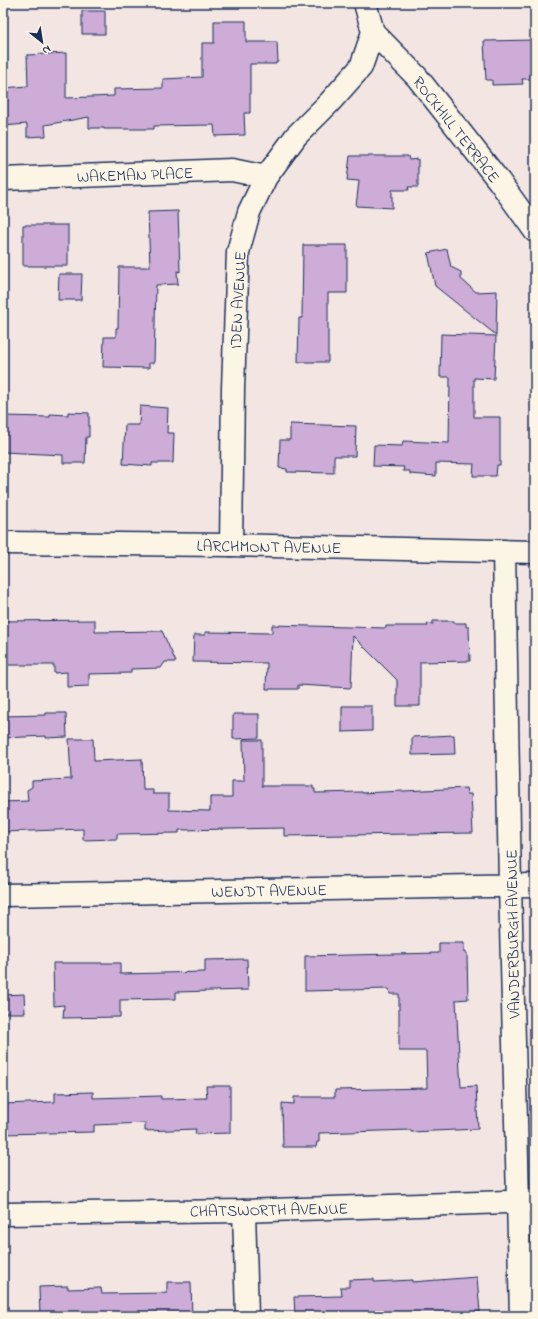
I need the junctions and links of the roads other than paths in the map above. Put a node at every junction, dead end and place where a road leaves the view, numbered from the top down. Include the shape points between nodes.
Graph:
1 (365, 3) edge
2 (373, 32) junction
3 (266, 177) junction
4 (3, 179) edge
5 (535, 231) edge
6 (3, 543) edge
7 (232, 545) junction
8 (504, 551) junction
9 (535, 552) edge
10 (535, 885) edge
11 (510, 886) junction
12 (3, 895) edge
13 (527, 1201) edge
14 (244, 1211) junction
15 (3, 1214) edge
16 (247, 1316) edge
17 (521, 1316) edge

1 - 2 street
2 - 3 street, IDEN AVENUE via 361,67 296,136
2 - 5 street, ROCKHILL TERRACE via 417,76
3 - 4 street, WAKEMAN PLACE via 232,170
3 - 7 street, IDEN AVENUE via 249,212 238,252 233,388
6 - 7 street, LARCHMONT AVENUE
7 - 8 street, LARCHMONT AVENUE
8 - 9 street, LARCHMONT AVENUE
8 - 11 street, VANDERBURGH AVENUE
10 - 11 street, WENDT AVENUE
11 - 12 street, WENDT AVENUE
11 - 13 street, VANDERBURGH AVENUE
13 - 14 street, CHATSWORTH AVENUE
13 - 17 street, VANDERBURGH AVENUE
14 - 15 street, CHATSWORTH AVENUE
14 - 16 street

